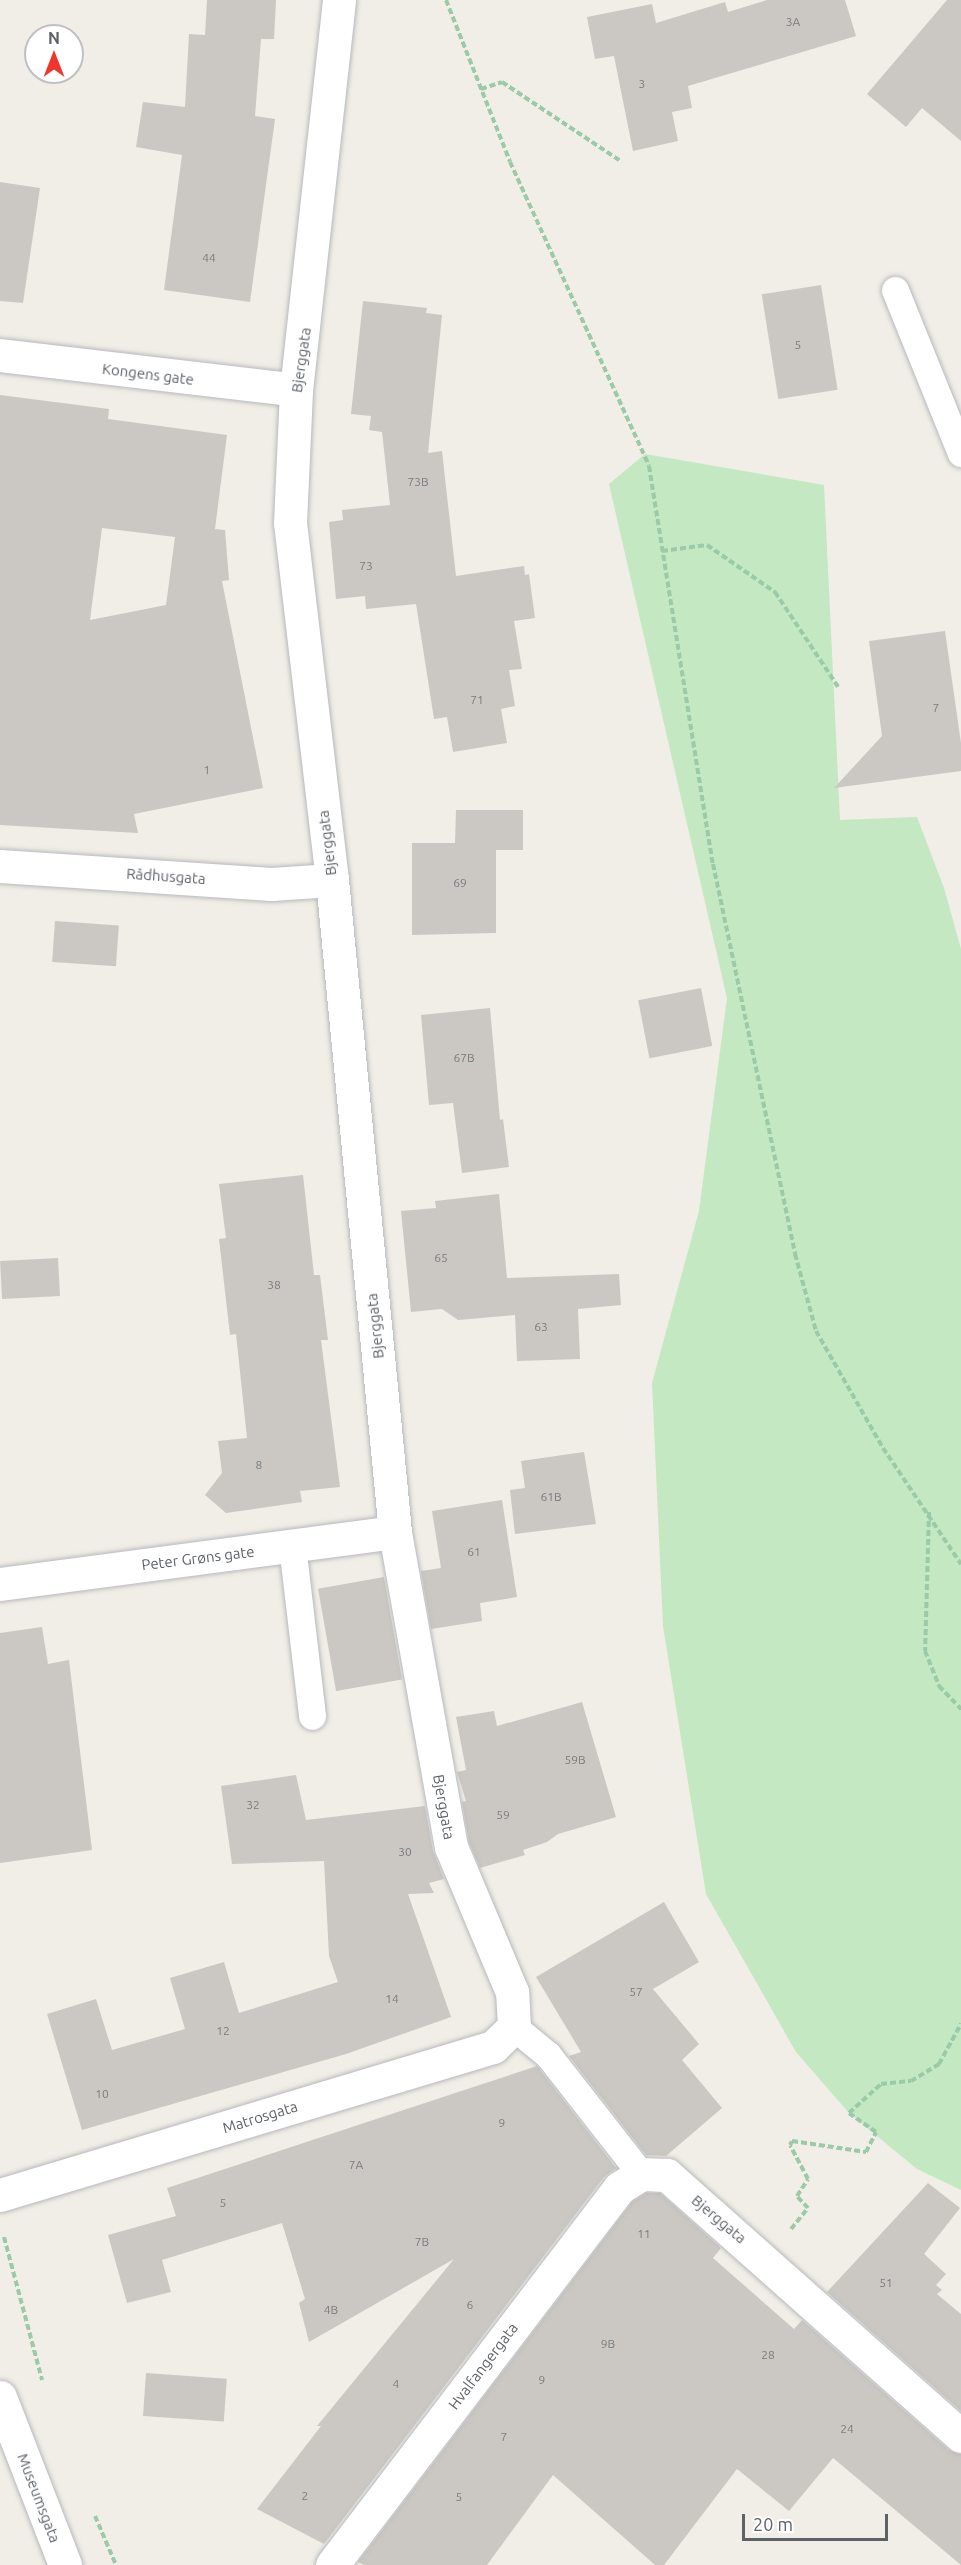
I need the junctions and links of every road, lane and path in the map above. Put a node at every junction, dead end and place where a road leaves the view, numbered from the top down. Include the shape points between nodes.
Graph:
1 (339, 0) edge
2 (446, 0) edge
3 (481, 89) junction
4 (622, 162) dead end
5 (895, 290) dead end
6 (0, 354) edge
7 (296, 390) junction
8 (961, 453) edge
9 (662, 551) junction
10 (838, 687) dead end
11 (0, 866) edge
12 (332, 880) junction
13 (929, 1511) junction
14 (395, 1532) junction
15 (292, 1545) junction
16 (961, 1564) edge
17 (0, 1584) edge
18 (961, 1709) edge
19 (312, 1716) dead end
20 (961, 2024) edge
21 (514, 2026) junction
22 (641, 2174) junction
23 (0, 2195) edge
24 (2, 2231) dead end
25 (766, 2260) junction
26 (42, 2382) dead end
27 (0, 2397) edge
28 (961, 2436) edge
29 (92, 2510) dead end
30 (65, 2565) edge
31 (116, 2565) edge
32 (332, 2565) edge

1 - 7 street, Bjerggata
2 - 3 path
3 - 4 path via 502,82
3 - 9 path via 510,162 649,466
5 - 8 lane
6 - 7 street, Kongens gate
7 - 12 street, Bjerggata via 290,523
9 - 10 path via 707,545 775,592
9 - 13 path via 713,864 795,1254 816,1331 883,1448
11 - 12 street, Rådhusgata via 271,884
12 - 14 street, Bjerggata
13 - 16 path
13 - 18 path via 925,1651 939,1686
14 - 15 street, Peter Grøns gate
14 - 21 street, Bjerggata via 451,1847 512,1992
15 - 17 street, Peter Grøns gate
15 - 19 lane
20 - 25 path via 939,2064 911,2081 881,2084 849,2113 876,2132 866,2152 792,2141 790,2145 808,2179 797,2196 808,2208
21 - 22 lane via 548,2055
21 - 23 street, Matrosgata via 493,2047
22 - 25 street, Bjerggata via 667,2175
22 - 32 street, Hvalfangergata via 619,2188
24 - 26 path
25 - 28 street, Bjerggata
27 - 30 street, Museumsgata
29 - 31 path

